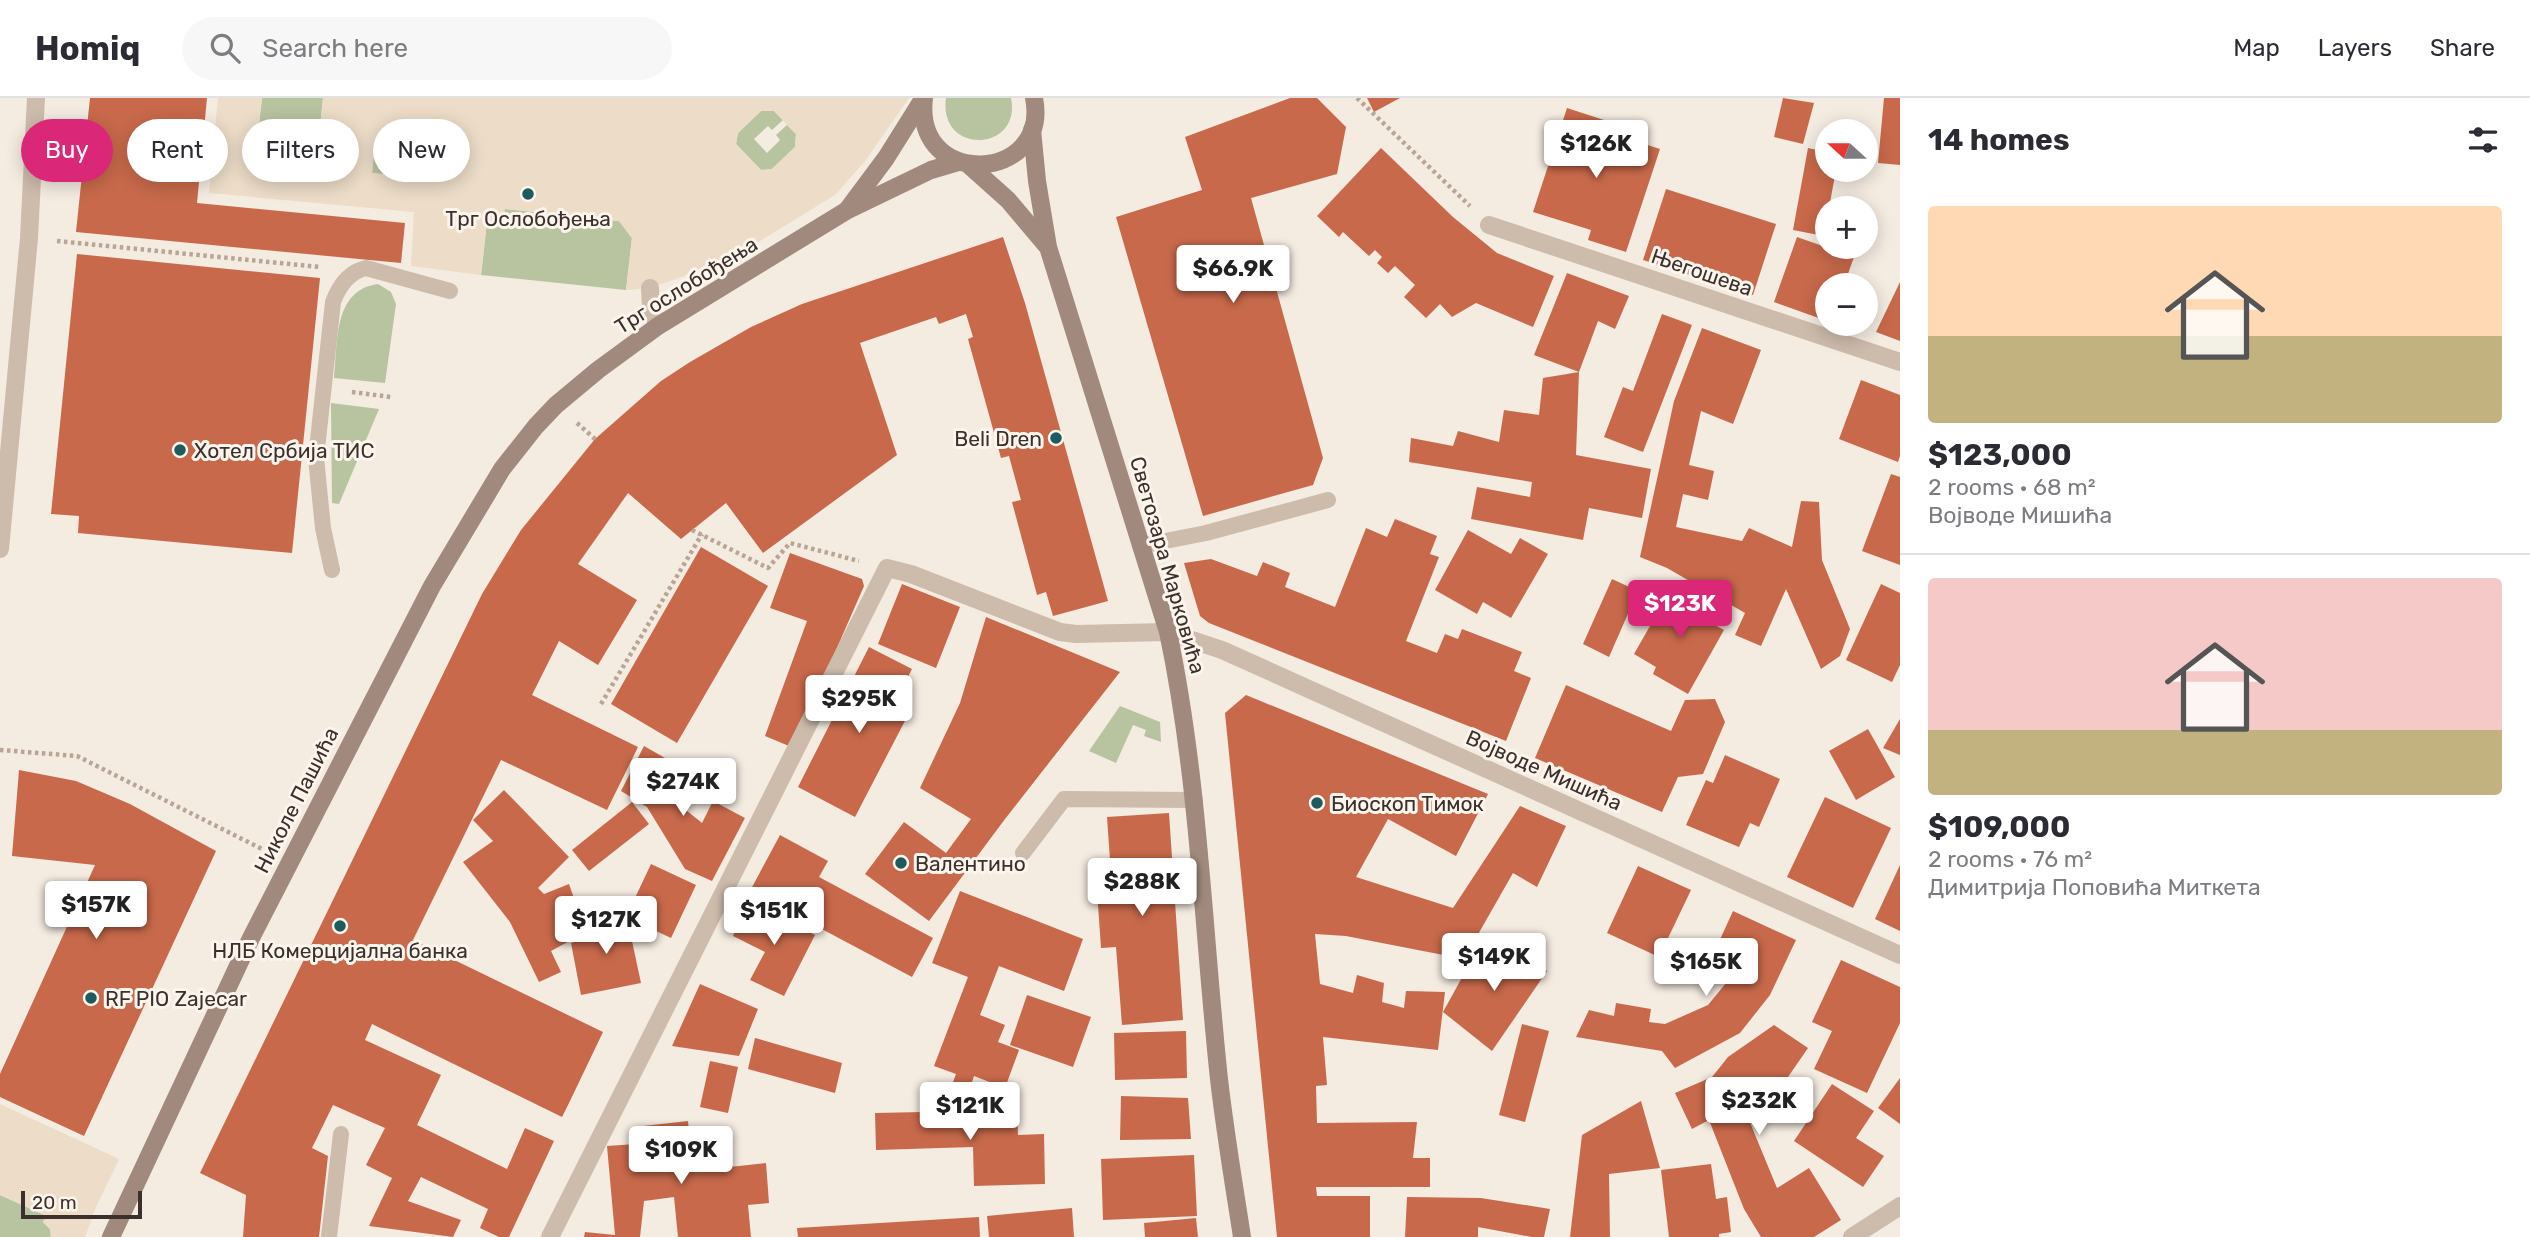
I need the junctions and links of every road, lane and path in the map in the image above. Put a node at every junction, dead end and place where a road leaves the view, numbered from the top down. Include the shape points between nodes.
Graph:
1 (36, 98) edge
2 (924, 98) edge
3 (1034, 98) edge
4 (1047, 98) edge
5 (1357, 98) edge
6 (1033, 124) junction
7 (964, 164) junction
8 (846, 211) junction
9 (1489, 225) joint
10 (29, 238) junction
11 (1048, 247) junction
12 (357, 270) junction
13 (650, 288) dead end
14 (450, 291) dead end
15 (658, 326) junction
16 (1900, 362) edge
17 (324, 388) junction
18 (391, 397) dead end
19 (556, 405) joint
20 (1328, 500) dead end
21 (692, 530) dead end
22 (702, 534) junction
23 (1140, 546) junction
24 (0, 549) edge
25 (887, 568) junction
26 (332, 570) dead end
27 (1168, 632) junction
28 (601, 704) dead end
29 (0, 750) edge
30 (1195, 800) junction
31 (1023, 853) dead end
32 (272, 854) dead end
33 (1900, 954) edge
34 (341, 1134) dead end
35 (1900, 1206) edge
36 (111, 1237) edge
37 (329, 1237) edge
38 (550, 1237) edge
39 (1242, 1237) edge
40 (1852, 1237) edge

1 - 10 street
2 - 7 street, Светозара Марковића via 930,137
2 - 8 street, Трг ослобођења
3 - 6 street, Светозара Марковића
4 - 6 street, Трг ослобођења
5 - 9 path
6 - 7 street, Трг ослобођења via 1007,159 996,164
6 - 11 street, Светозара Марковића
7 - 8 street, Трг ослобођења via 931,170
7 - 11 street, Светозара Марковића via 1008,200
8 - 15 street, Трг ослобођења
9 - 16 street, Његошева
10 - 12 path
10 - 24 street
11 - 23 street, Светозара Марковића
12 - 14 lane via 374,270
12 - 17 lane via 341,284 333,302
13 - 15 street
15 - 19 street, Трг ослобођења
17 - 18 path
17 - 26 lane via 316,458
19 - 36 street, Николе Пашића via 502,469 432,586 251,938
20 - 23 lane
21 - 22 path
22 - 25 path via 768,568 790,543
22 - 28 path
23 - 27 street, Светозара Марковића
25 - 27 street, Војводе Мишића via 1060,632
25 - 38 street
27 - 30 street, Светозара Марковића
27 - 33 street, Војводе Мишића via 1222,650
29 - 32 path via 77,756
30 - 31 lane via 1064,799
30 - 39 street, Светозара Марковића via 1219,1076
34 - 37 lane
35 - 40 street

